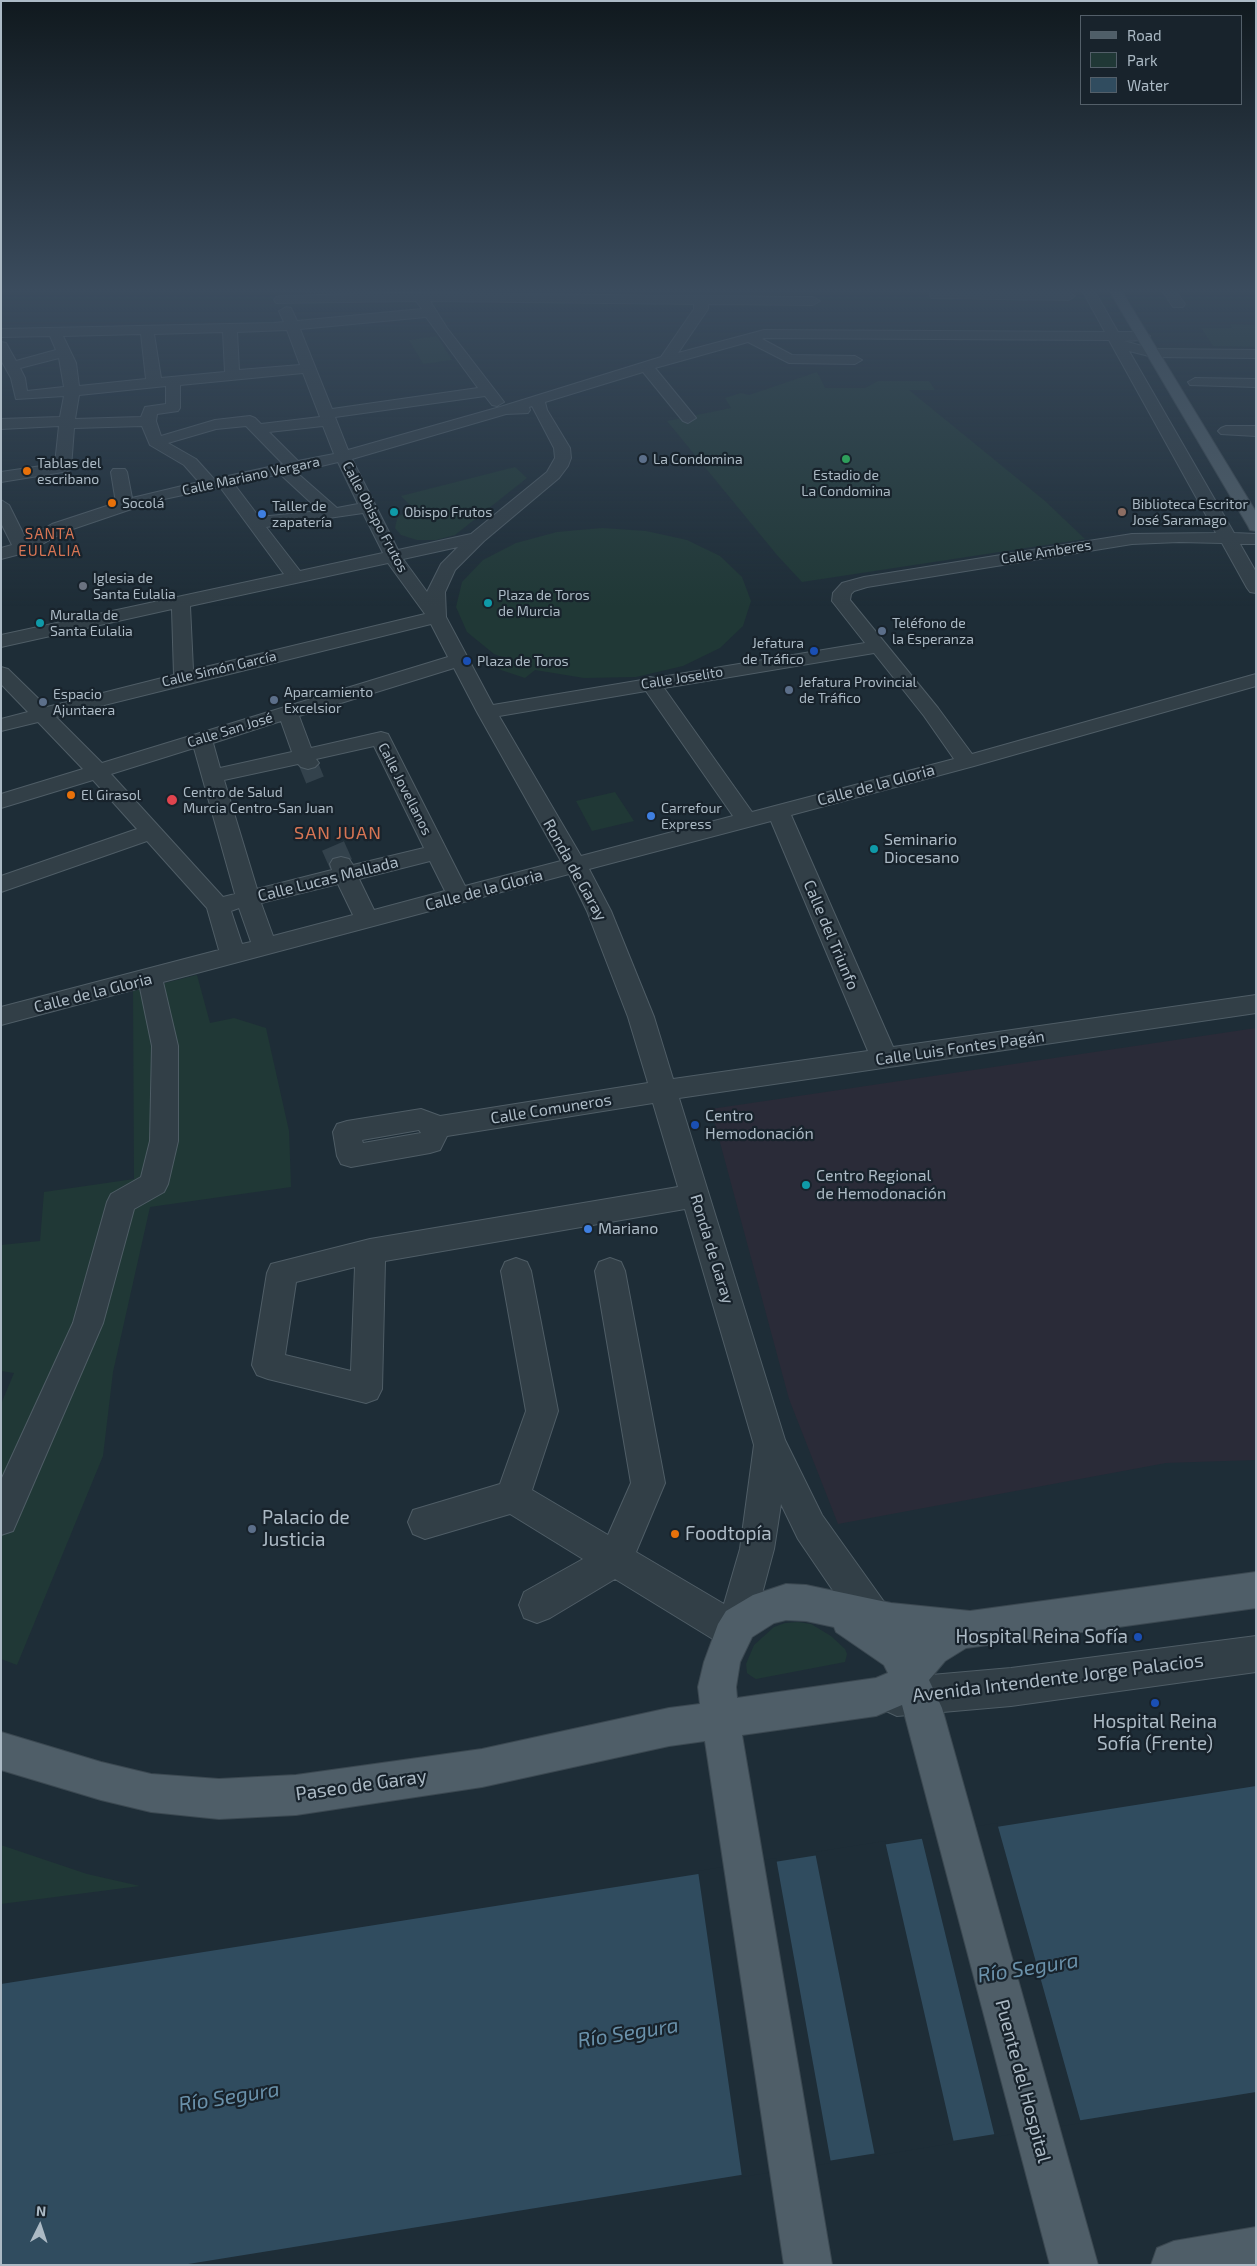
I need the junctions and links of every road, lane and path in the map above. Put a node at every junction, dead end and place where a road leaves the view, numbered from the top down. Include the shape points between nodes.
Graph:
1 (71, 396) edge
2 (173, 396) edge
3 (319, 396) edge
4 (458, 396) edge
5 (490, 396) edge
6 (565, 396) edge
7 (670, 396) edge
8 (1153, 396) edge
9 (1178, 396) edge
10 (535, 407) junction
11 (500, 408) junction
12 (328, 418) junction
13 (688, 418) dead end
14 (67, 421) junction
15 (148, 422) junction
16 (1, 424) edge
17 (257, 429) junction
18 (1226, 431) dead end
19 (1254, 431) edge
20 (155, 442) junction
21 (343, 457) junction
22 (290, 468) junction
23 (119, 472) dead end
24 (1, 477) edge
25 (217, 484) junction
26 (1, 505) edge
27 (125, 506) junction
28 (368, 507) junction
29 (333, 514) junction
30 (255, 523) junction
31 (1256, 526) edge
32 (478, 537) junction
33 (1228, 538) junction
34 (1256, 539) edge
35 (22, 548) junction
36 (1, 554) edge
37 (393, 557) junction
38 (296, 578) junction
39 (1256, 588) edge
40 (181, 603) junction
41 (437, 618) junction
42 (1, 641) edge
43 (878, 647) junction
44 (459, 660) junction
45 (1, 673) edge
46 (184, 678) junction
47 (1256, 680) edge
48 (650, 683) junction
49 (42, 712) junction
50 (288, 712) junction
51 (487, 712) junction
52 (1, 725) edge
53 (201, 738) junction
54 (306, 759) junction
55 (967, 762) junction
56 (97, 771) junction
57 (213, 776) junction
58 (1, 801) edge
59 (778, 811) junction
60 (746, 819) junction
61 (150, 832) junction
62 (437, 852) junction
63 (575, 866) junction
64 (344, 869) junction
65 (1, 884) edge
66 (459, 897) junction
67 (248, 899) junction
68 (218, 906) junction
69 (367, 921) junction
70 (265, 948) junction
71 (233, 956) junction
72 (150, 978) junction
73 (1256, 1004) edge
74 (1, 1016) edge
75 (885, 1059) junction
76 (663, 1091) junction
77 (438, 1127) dead end
78 (696, 1196) junction
79 (370, 1251) junction
80 (610, 1270) dead end
81 (516, 1271) dead end
82 (769, 1440) junction
83 (513, 1498) junction
84 (1, 1519) edge
85 (426, 1522) dead end
86 (615, 1559) junction
87 (1256, 1590) edge
88 (537, 1605) dead end
89 (827, 1609) junction
90 (873, 1618) junction
91 (979, 1627) junction
92 (734, 1631) junction
93 (1256, 1654) edge
94 (908, 1674) junction
95 (861, 1700) joint
96 (721, 1719) junction
97 (1, 1751) edge
98 (1256, 2250) edge
99 (806, 2253) edge
100 (1074, 2265) edge
101 (1174, 2265) edge

1 - 14 street
2 - 15 street via 173,408 150,410
3 - 12 street, Calle Obispo Frutos
4 - 12 street
5 - 11 street
6 - 10 street, Calle Mariano Vergara
7 - 13 street
8 - 33 street
9 - 31 main road
10 - 11 street, Calle Mariano Vergara
10 - 32 street, Ronda de Garay via 562,448 560,466
11 - 21 street, Calle Mariano Vergara
12 - 17 street
12 - 21 street, Calle Obispo Frutos
14 - 15 street via 78,424
14 - 16 street
14 - 24 street via 63,468
15 - 20 street
17 - 20 street via 250,421 215,425
17 - 22 street
18 - 19 street
20 - 25 street via 190,462
21 - 22 street, Calle Mariano Vergara
21 - 28 street, Calle Obispo Frutos
22 - 25 street, Calle Mariano Vergara
22 - 29 street
23 - 27 street
25 - 27 street, Calle Mariano Vergara via 151,497
25 - 30 street
26 - 35 street
27 - 35 street, Calle Mariano Vergara via 58,528
28 - 29 street
28 - 37 street, Calle Obispo Frutos
29 - 30 street
30 - 38 street
32 - 37 street
32 - 41 street, Ronda de Garay via 441,578 435,600
33 - 34 street, Calle Amberes
33 - 39 street
33 - 43 street, Calle Amberes via 1152,538 1098,543 848,587 842,593 841,601
35 - 36 street, Calle Mariano Vergara
37 - 38 street
37 - 41 street, Calle Obispo Frutos
38 - 40 street
40 - 42 street
40 - 46 street
41 - 44 street, Ronda de Garay
41 - 46 street, Calle Simón García
43 - 48 street, Calle Joselito
43 - 55 street
44 - 50 street, Calle San José
44 - 51 street, Ronda de Garay
45 - 49 street
46 - 49 street, Calle Simón García
47 - 55 street, Calle de la Gloria
48 - 51 street, Calle Joselito
48 - 60 street
49 - 52 street, Calle Simón García
49 - 56 street
50 - 53 street, Calle San José
50 - 54 street
51 - 63 street, Ronda de Garay
53 - 56 street, Calle San José
53 - 57 street
54 - 57 street
54 - 62 street, Calle Jovellanos via 381,738
55 - 59 street, Calle de la Gloria
56 - 58 street, Calle San José
56 - 61 street
57 - 67 street
59 - 60 street, Calle de la Gloria
59 - 75 street, Calle del Triunfo
60 - 63 street, Calle de la Gloria
61 - 65 street
61 - 68 street
62 - 64 street, Calle Lucas Mallada
62 - 66 street, Calle Jovellanos
63 - 66 street, Calle de la Gloria
63 - 76 street, Ronda de Garay via 591,893 623,968
64 - 67 street, Calle Lucas Mallada
64 - 69 street
66 - 69 street, Calle de la Gloria
67 - 68 street, Calle Lucas Mallada
67 - 70 street
68 - 71 street
69 - 70 street, Calle de la Gloria
70 - 71 street, Calle de la Gloria
71 - 72 street, Calle de la Gloria
72 - 74 street, Calle de la Gloria
72 - 84 street via 165,1046 164,1141 154,1184 122,1202 88,1323
73 - 75 street, Calle Luis Fontes Pagán
75 - 76 street, Calle Luis Fontes Pagán
76 - 77 street, Calle Comuneros
76 - 78 street, Ronda de Garay
78 - 79 street
78 - 82 street, Ronda de Garay
79 - 79 street via 282,1272 268,1365 366,1389
80 - 86 street via 648,1483
81 - 83 street via 542,1411
82 - 90 street, Ronda de Garay via 810,1527
82 - 92 street, Ronda de Garay via 759,1540
83 - 85 street
83 - 86 street
86 - 88 street
86 - 92 street
87 - 91 main road, Avenida Intendente Jorge Palacios
89 - 90 main road
89 - 92 main road via 797,1602 776,1605 747,1618
89 - 94 main road via 853,1620
90 - 91 main road via 942,1627
90 - 94 street, Ronda de Garay
91 - 94 main road, Avenida Intendente Jorge Palacios via 958,1632 938,1644
92 - 96 main road, Ronda de Garay via 717,1688
93 - 94 street, Avenida Intendente Jorge Palacios via 1011,1687
94 - 95 street, Avenida Intendente Jorge Palacios
94 - 100 main road, Puente del Hospital via 944,1788
95 - 96 main road, Avenida Intendente Jorge Palacios
96 - 97 main road, Paseo de Garay via 640,1733 482,1768 296,1795 238,1800 151,1793
96 - 99 main road
98 - 101 main road

